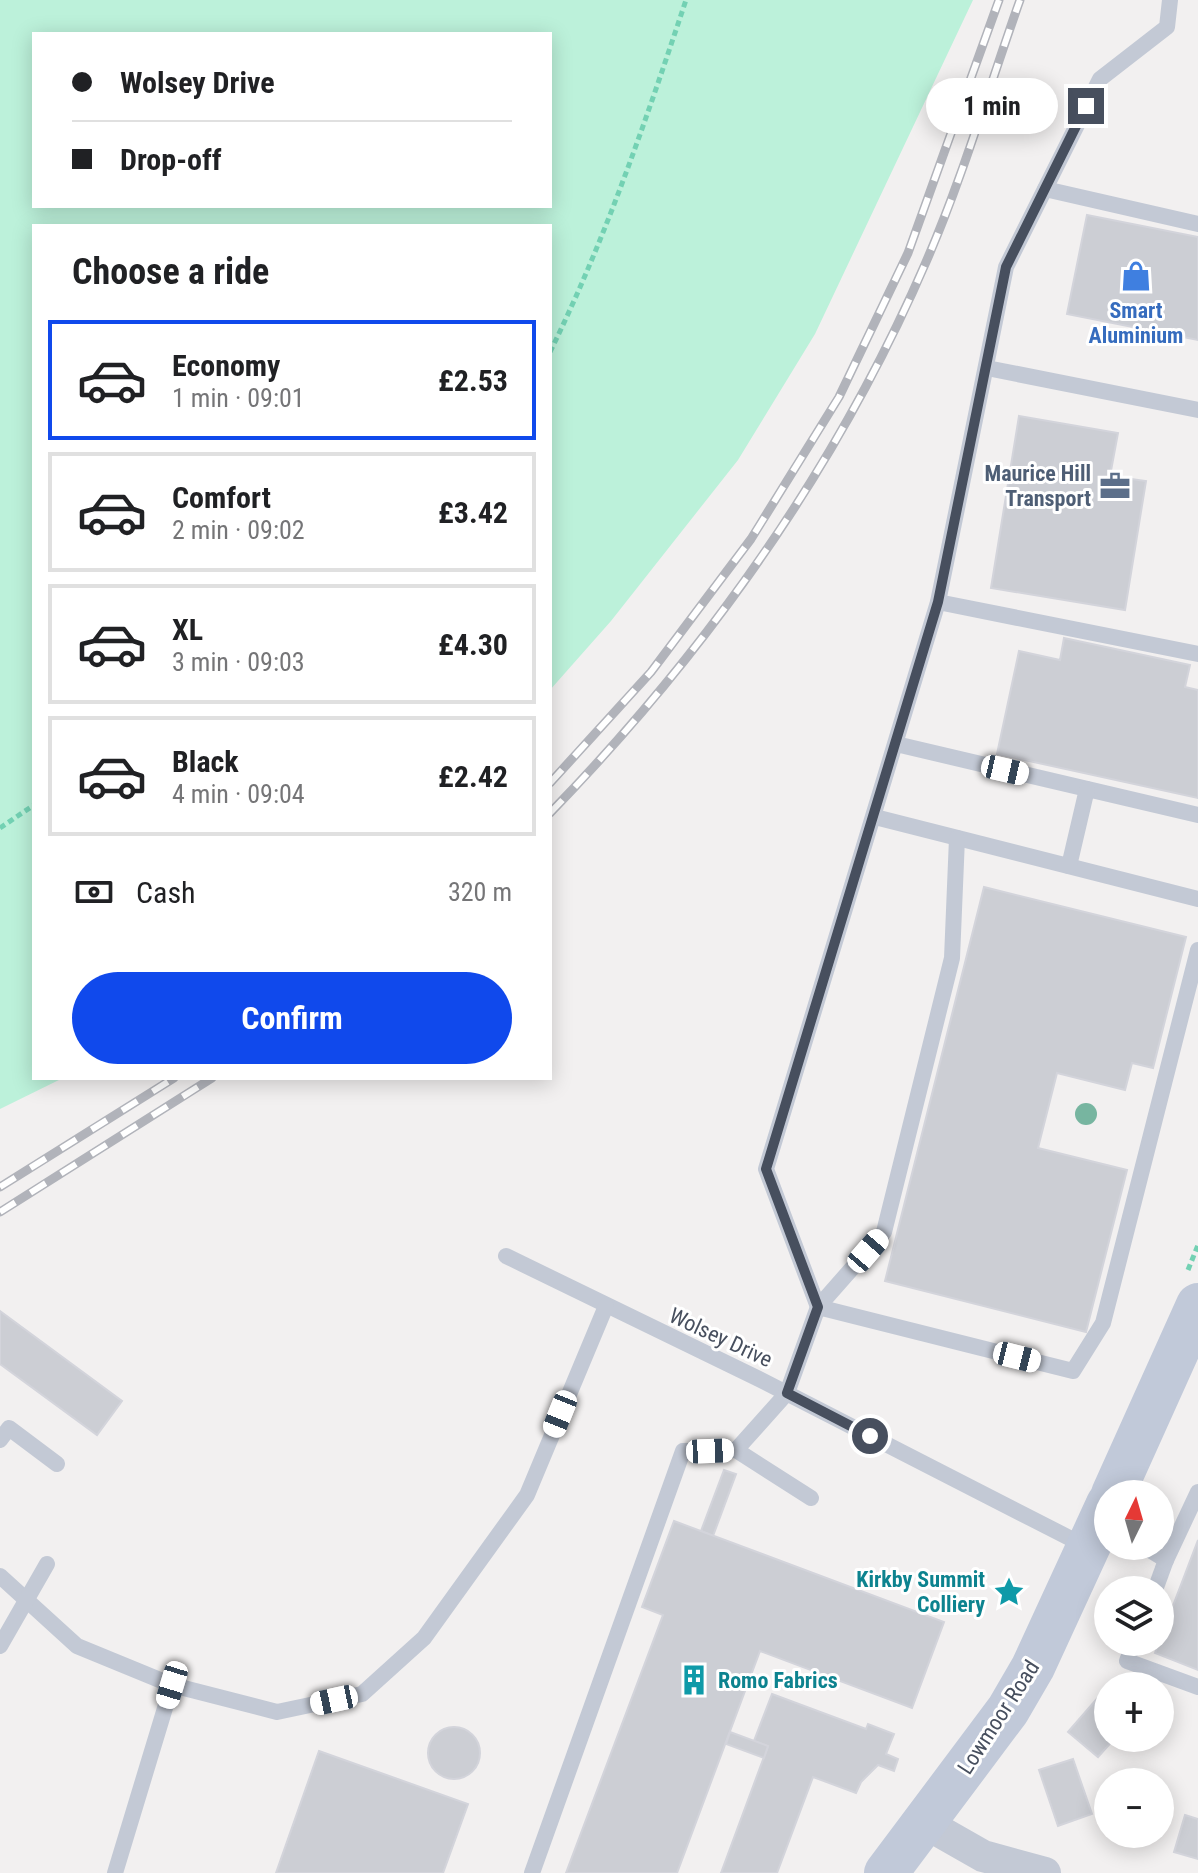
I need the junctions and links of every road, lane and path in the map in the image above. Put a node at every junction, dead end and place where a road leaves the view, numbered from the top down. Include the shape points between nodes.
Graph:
1 (686, 0) edge
2 (1170, 0) edge
3 (1045, 189) junction
4 (1198, 224) edge
5 (552, 348) edge
6 (987, 368) junction
7 (1198, 410) edge
8 (938, 602) junction
9 (1198, 654) edge
10 (896, 744) junction
11 (1087, 789) junction
12 (32, 806) edge
13 (1198, 815) edge
14 (875, 817) junction
15 (0, 828) edge
16 (957, 838) junction
17 (1069, 866) junction
18 (1198, 899) edge
19 (1198, 950) edge
20 (506, 1256) dead end
21 (1198, 1305) edge
22 (606, 1306) junction
23 (818, 1307) junction
24 (787, 1393) junction
25 (3, 1430) edge
26 (736, 1450) junction
27 (57, 1464) dead end
28 (1121, 1480) edge
29 (1198, 1492) edge
30 (811, 1498) dead end
31 (1094, 1514) edge
32 (1094, 1538) edge
33 (1174, 1543) edge
34 (1166, 1560) edge
35 (47, 1564) dead end
36 (0, 1576) edge
37 (1160, 1576) edge
38 (26, 1598) junction
39 (0, 1646) edge
40 (1129, 1656) edge
41 (172, 1685) junction
42 (1198, 1687) edge
43 (925, 1823) junction
44 (115, 1873) edge
45 (532, 1873) edge
46 (886, 1873) edge
47 (1045, 1873) edge

1 - 5 path via 628,175
2 - 3 lane via 1167,27 1100,79
3 - 4 lane
3 - 6 lane via 1006,267
6 - 7 lane
6 - 8 lane
8 - 9 lane
8 - 10 lane
10 - 11 lane
10 - 14 lane
11 - 13 lane
11 - 17 lane
12 - 15 path
14 - 16 lane
14 - 23 lane via 766,1169
16 - 17 lane
16 - 23 lane via 952,958 884,1232
17 - 18 lane
19 - 23 lane via 1103,1323 1073,1371
20 - 22 lane, Wolsey Drive
21 - 28 main road, Lowmoor Road
22 - 24 lane, Wolsey Drive
22 - 41 lane via 527,1495 424,1638 362,1694 277,1712
23 - 24 lane
24 - 26 lane
24 - 31 lane, Wolsey Drive
25 - 27 lane
26 - 30 lane
26 - 45 lane via 683,1451
29 - 33 lane
32 - 43 main road, Lowmoor Road via 1021,1688
34 - 37 lane
35 - 38 lane
36 - 38 lane
38 - 39 lane
38 - 41 lane via 77,1646
40 - 42 lane via 1127,1661
41 - 44 lane
43 - 46 main road, Lowmoor Road
43 - 47 street via 983,1856

